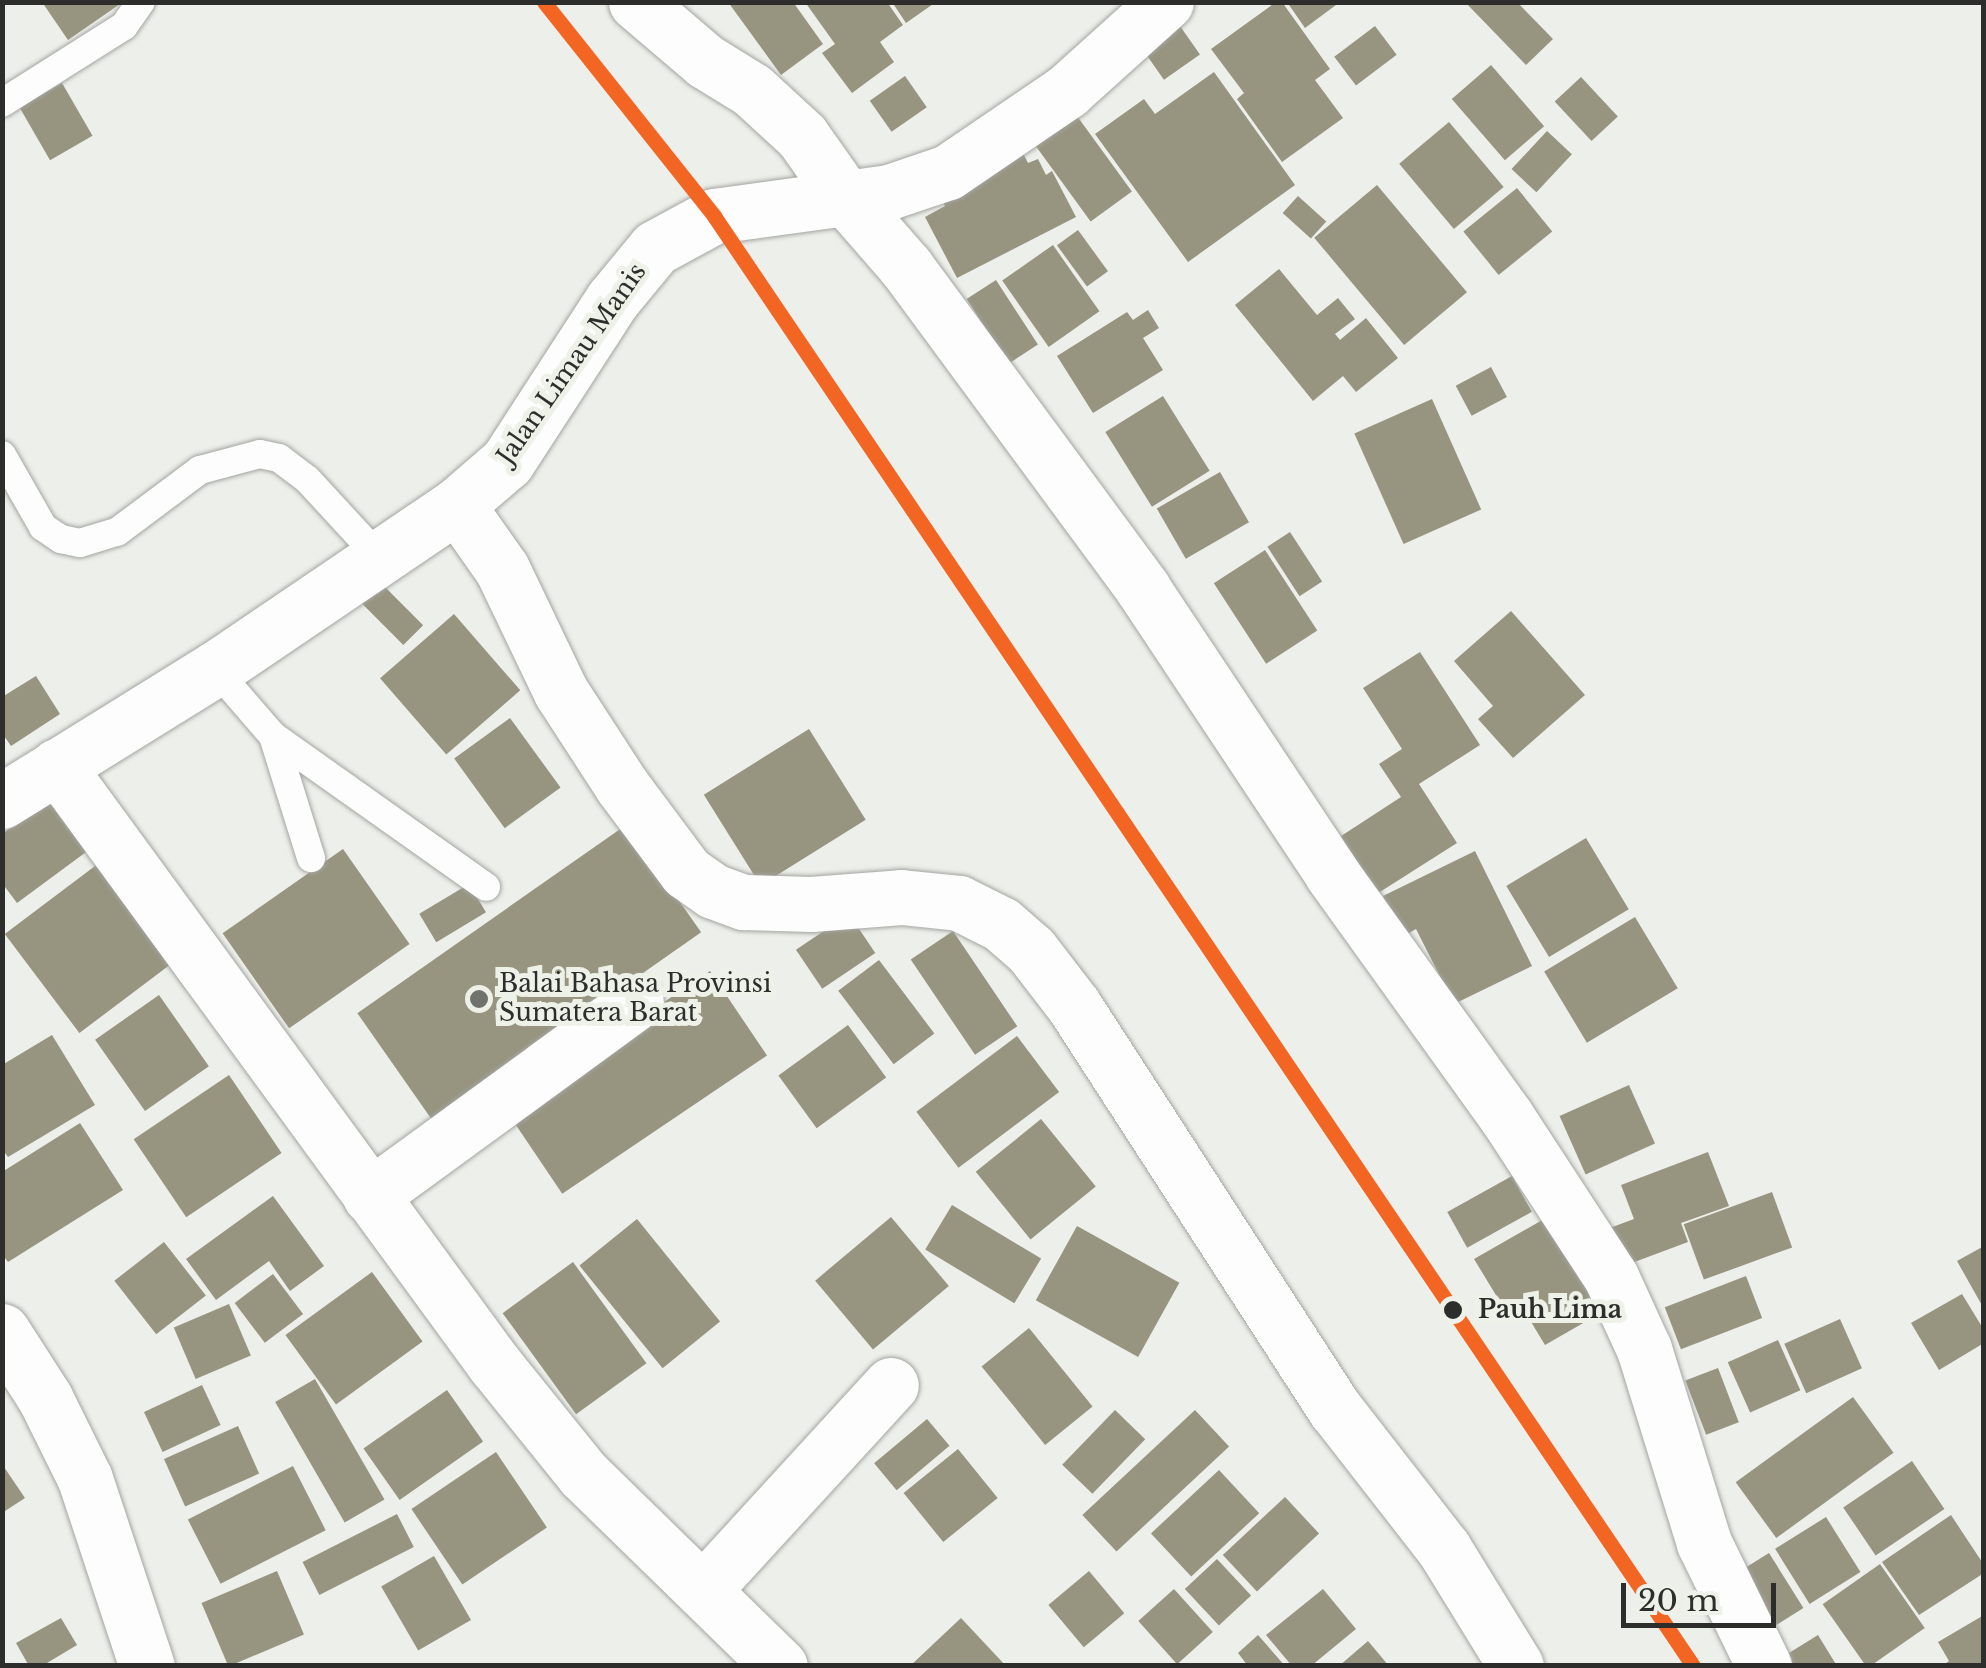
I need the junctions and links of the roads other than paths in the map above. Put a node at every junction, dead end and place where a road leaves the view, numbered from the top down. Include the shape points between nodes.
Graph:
1 (141, 2) edge
2 (636, 2) edge
3 (1166, 2) edge
4 (2, 103) edge
5 (844, 197) junction
6 (2, 456) edge
7 (457, 504) junction
8 (377, 555) junction
9 (215, 669) junction
10 (273, 736) junction
11 (57, 766) junction
12 (2, 801) edge
13 (312, 858) dead end
14 (486, 887) dead end
15 (636, 1002) dead end
16 (370, 1196) junction
17 (2, 1331) edge
18 (890, 1385) dead end
19 (703, 1590) junction
20 (147, 1666) edge
21 (780, 1666) edge
22 (1516, 1666) edge
23 (1764, 1666) edge

1 - 4 lane via 124,26
2 - 5 street via 802,136
3 - 5 street, Jalan Limau Manis via 1068,92 996,144 948,172 890,192
5 - 7 street, Jalan Limau Manis via 714,216 655,248 613,299 507,462
5 - 23 street via 906,267 1144,589 1332,874 1566,1204 1644,1348 1704,1543
6 - 8 lane via 44,527 80,543 116,532 200,470 260,454 279,458
7 - 8 street, Jalan Limau Manis
7 - 22 street via 502,570 561,692 686,872 744,902 959,902 1031,950 1335,1409 1444,1549
8 - 9 street, Jalan Limau Manis
9 - 10 lane
9 - 11 street, Jalan Limau Manis
10 - 13 lane
10 - 14 lane
11 - 12 street, Jalan Limau Manis
11 - 16 street
15 - 16 street
16 - 19 street via 583,1474
17 - 20 street via 86,1479
18 - 19 street
19 - 21 street

